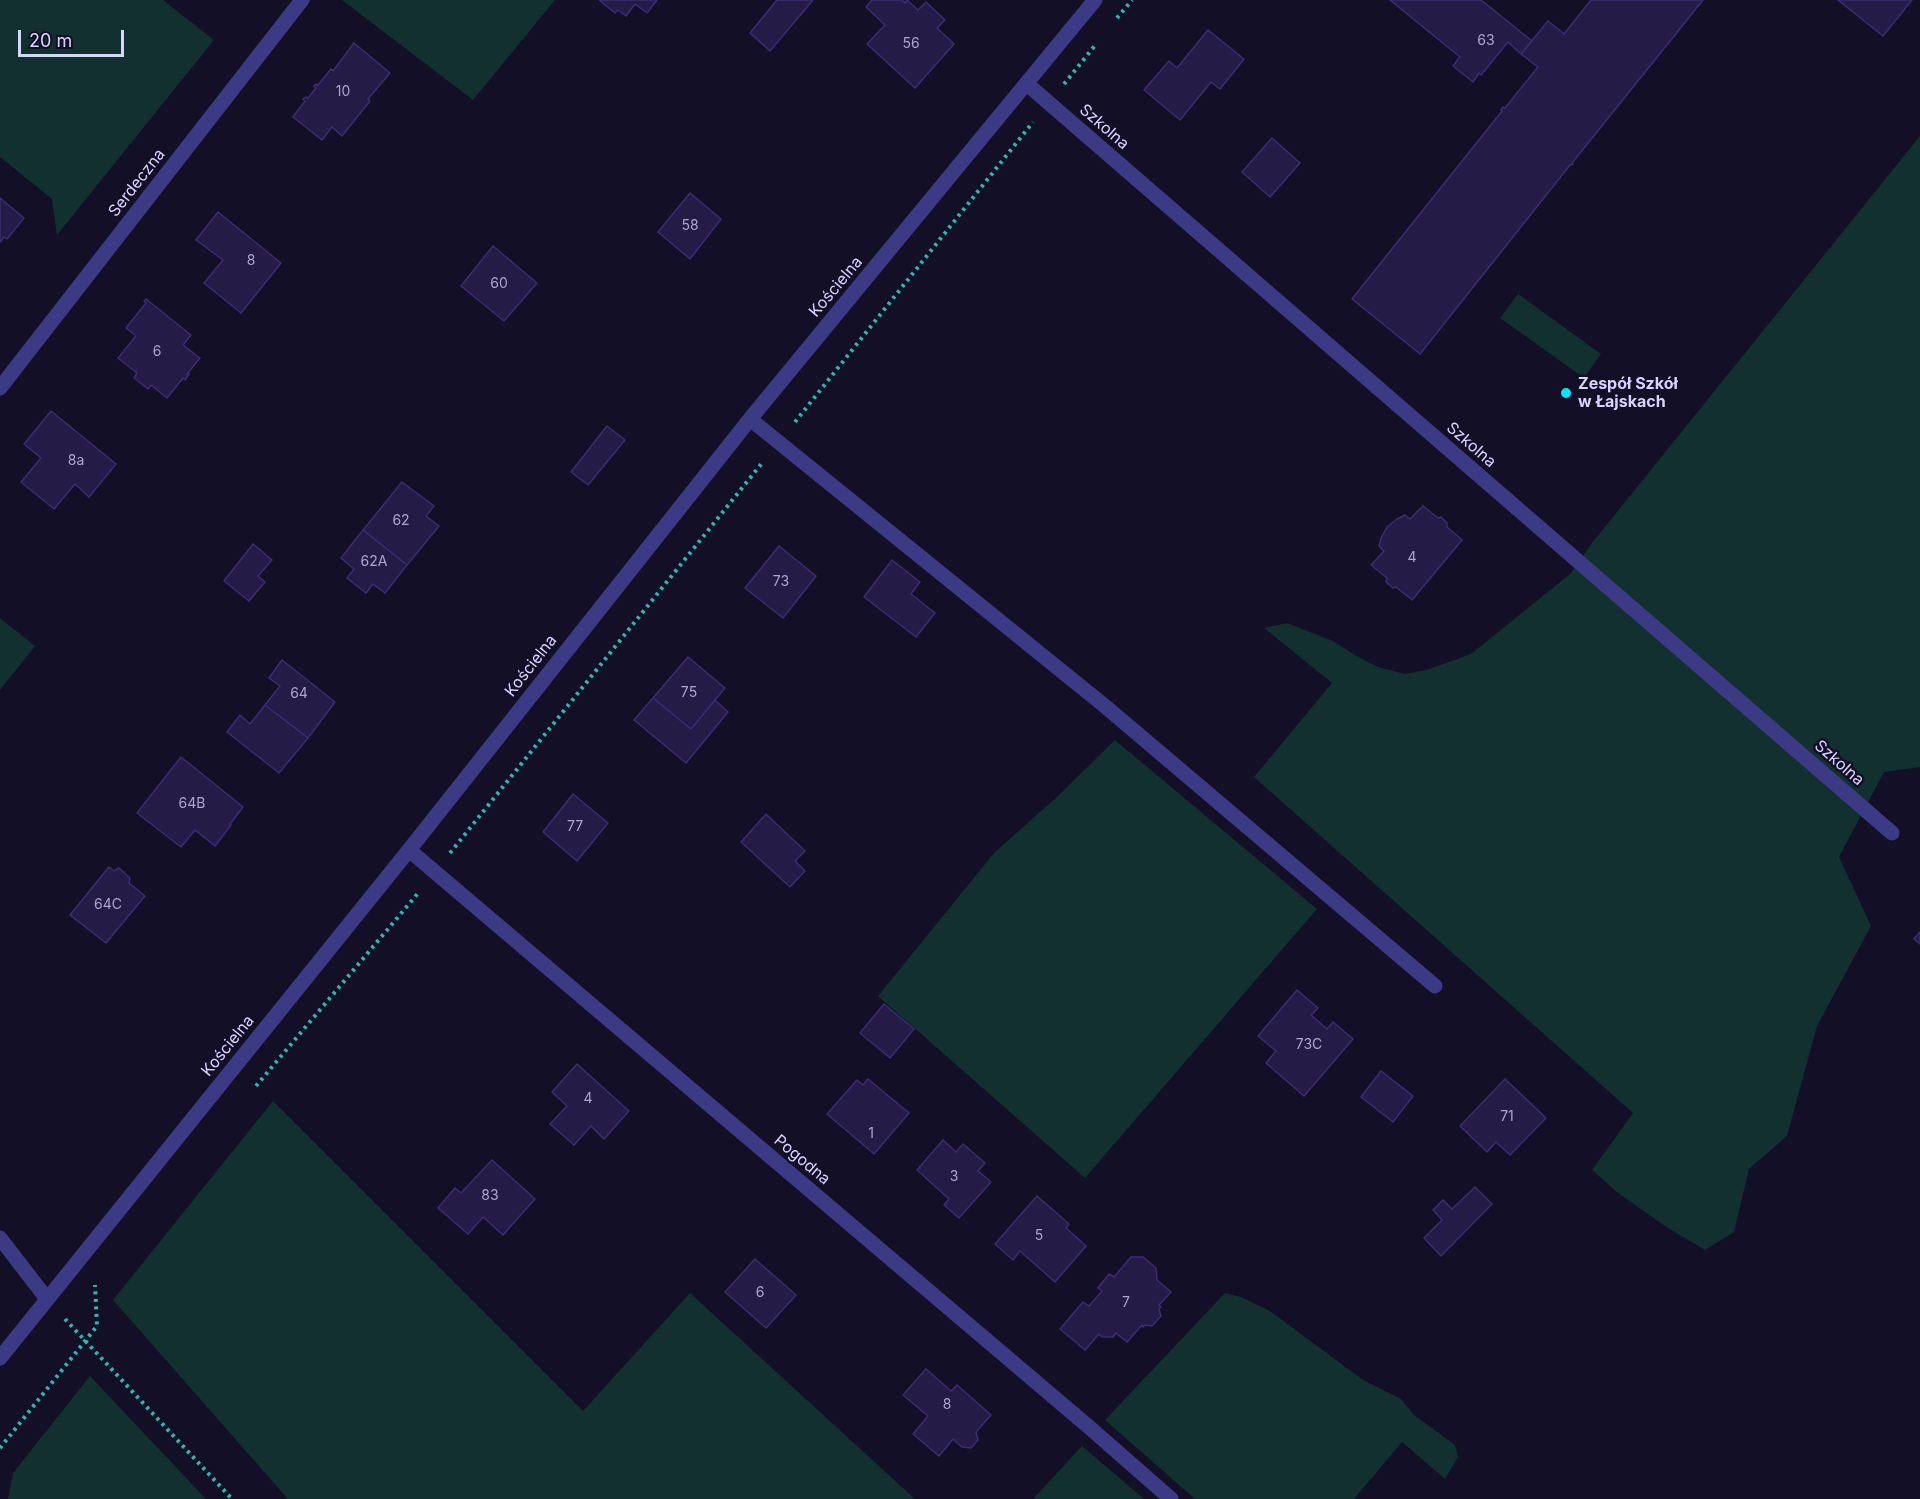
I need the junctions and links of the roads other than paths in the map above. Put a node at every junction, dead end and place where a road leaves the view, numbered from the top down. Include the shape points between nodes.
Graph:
1 (302, 0) edge
2 (1095, 0) edge
3 (1027, 84) junction
4 (0, 388) edge
5 (750, 419) junction
6 (1892, 833) dead end
7 (409, 850) junction
8 (1435, 986) dead end
9 (0, 1238) edge
10 (47, 1299) junction
11 (0, 1358) edge
12 (1171, 1499) edge

1 - 4 street, Serdeczna
2 - 3 street, Kościelna
3 - 5 street, Kościelna
3 - 6 street, Szkolna
5 - 7 street, Kościelna
5 - 8 street via 1106,707
7 - 10 street, Kościelna
7 - 12 street, Pogodna
9 - 10 street
10 - 11 street, Kościelna

